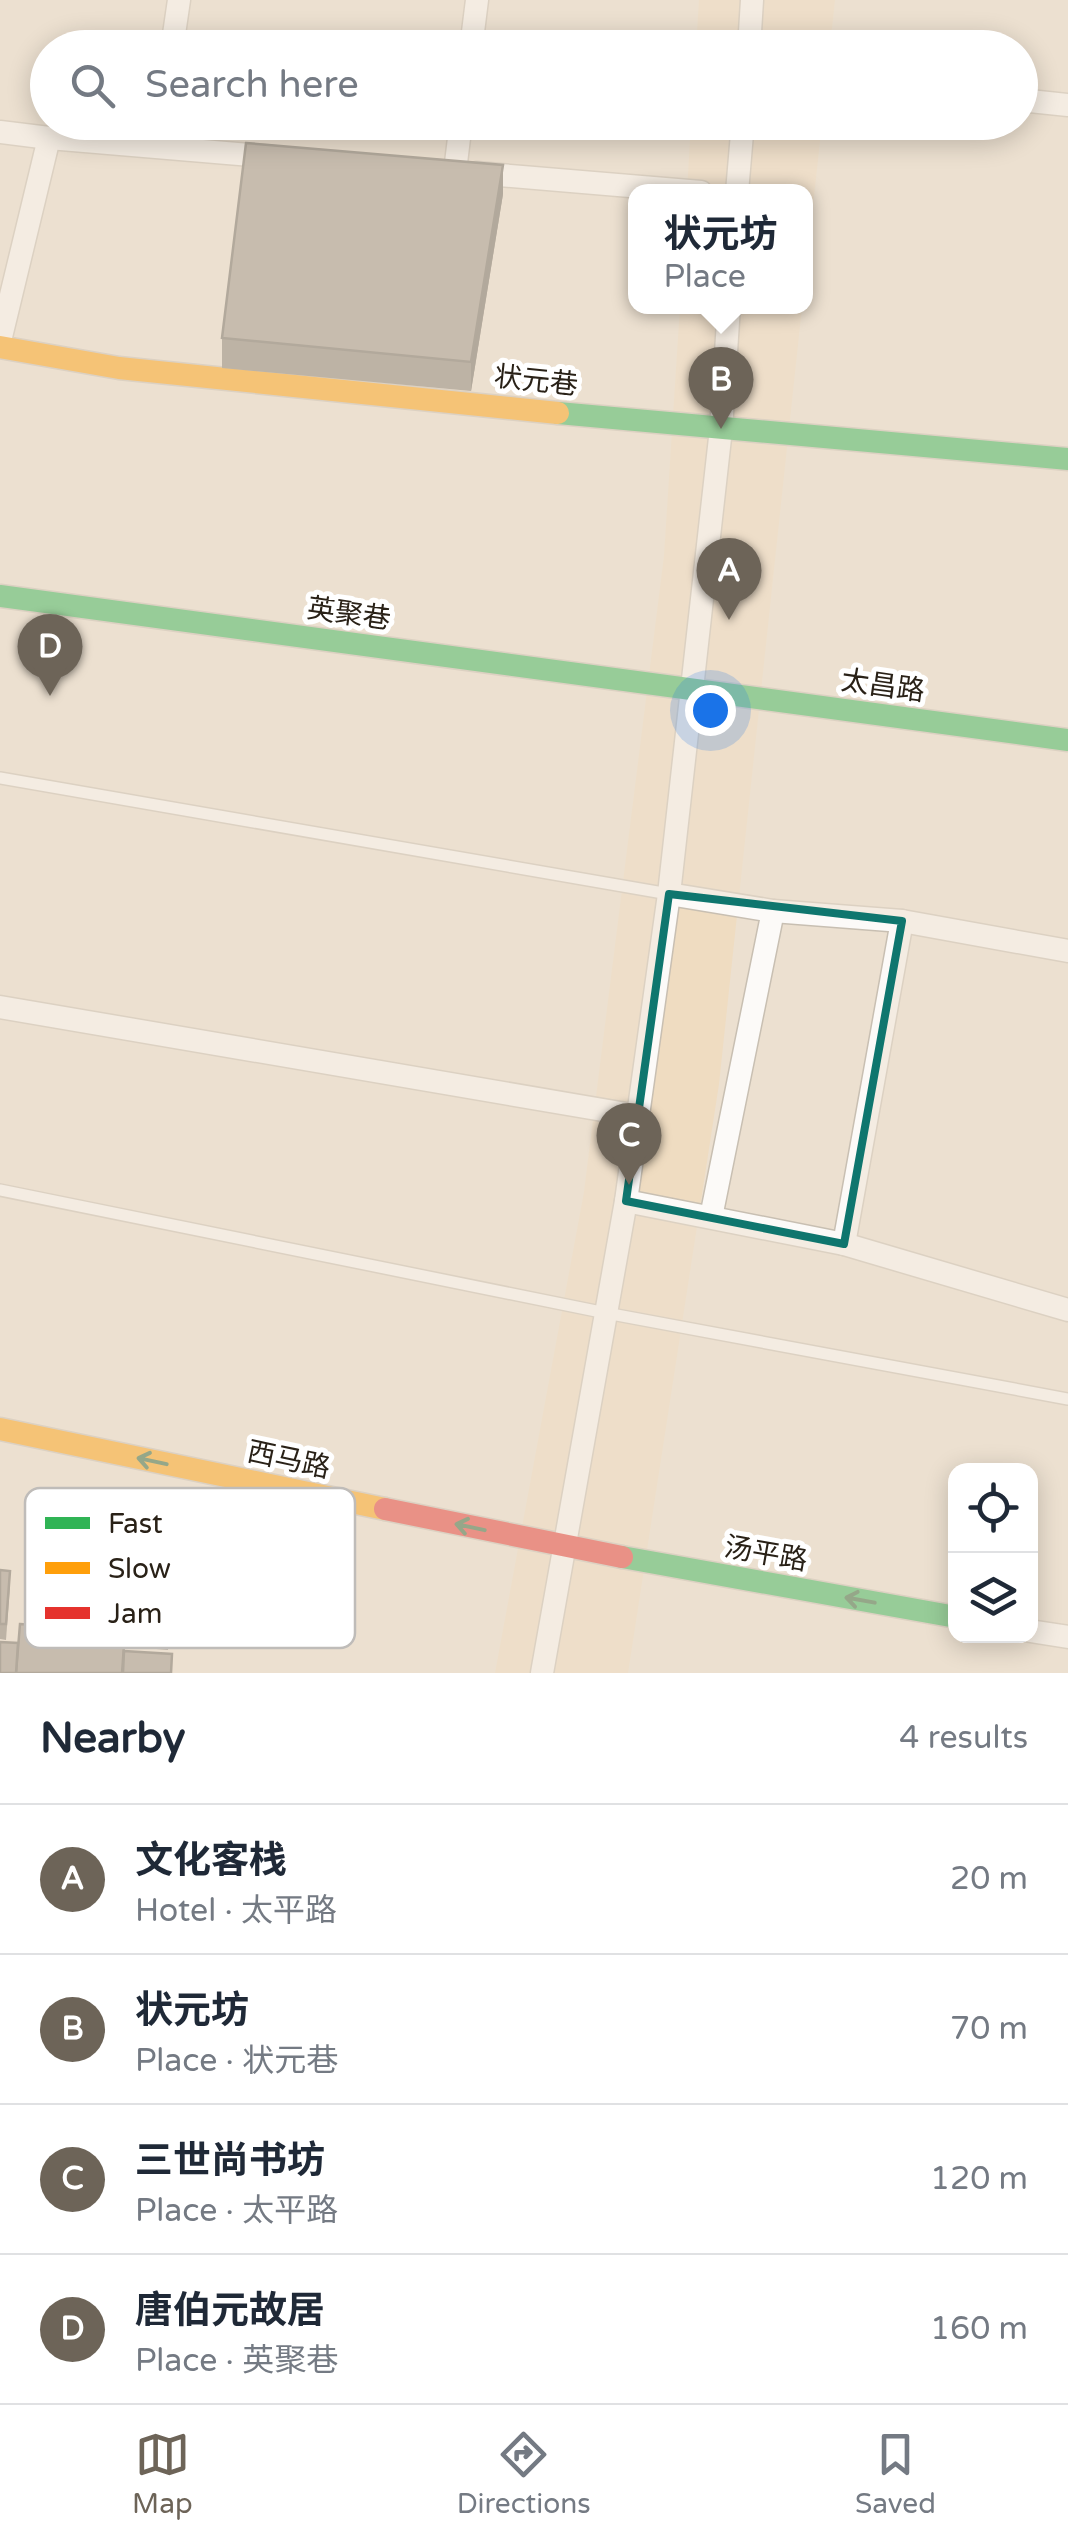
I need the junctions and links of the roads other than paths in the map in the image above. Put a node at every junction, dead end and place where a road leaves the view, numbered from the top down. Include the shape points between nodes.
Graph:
1 (179, 0) edge
2 (477, 0) edge
3 (752, 0) edge
4 (175, 30) edge
5 (473, 30) edge
6 (750, 30) edge
7 (1038, 102) edge
8 (1068, 105) edge
9 (0, 132) edge
10 (30, 136) edge
11 (49, 140) edge
12 (73, 140) edge
13 (160, 140) edge
14 (455, 140) edge
15 (741, 140) edge
16 (159, 147) junction
17 (297, 158) edge
18 (738, 184) edge
19 (628, 186) edge
20 (728, 314) edge
21 (0, 344) edge
22 (721, 429) junction
23 (1068, 459) edge
24 (0, 596) edge
25 (690, 690) junction
26 (1068, 740) edge
27 (0, 778) edge
28 (668, 894) junction
29 (773, 911) junction
30 (902, 921) junction
31 (1068, 951) edge
32 (0, 1007) edge
33 (638, 1116) junction
34 (0, 1190) edge
35 (626, 1201) junction
36 (711, 1217) junction
37 (844, 1244) junction
38 (1068, 1310) edge
39 (606, 1313) junction
40 (1068, 1399) edge
41 (0, 1429) edge
42 (283, 1488) edge
43 (355, 1503) edge
44 (566, 1547) junction
45 (948, 1616) edge
46 (1038, 1631) edge
47 (1068, 1637) edge
48 (542, 1673) edge

1 - 4 street
2 - 5 street
3 - 6 street
7 - 8 street
9 - 10 street
11 - 21 street
12 - 16 street
13 - 16 street
14 - 19 street via 445,171
15 - 18 street
16 - 17 street
20 - 22 street
21 - 22 street, 状元巷 via 118,368
22 - 23 street, 状元巷
22 - 25 street
24 - 25 street, 英聚巷
25 - 26 street, 太昌路
25 - 28 street
27 - 28 lane
28 - 29 street
28 - 33 street
29 - 30 street
29 - 36 street
30 - 31 street
30 - 37 street
32 - 33 street
33 - 35 street
34 - 39 lane
35 - 36 street
35 - 39 street
36 - 37 street
37 - 38 street
39 - 40 lane
39 - 44 street
42 -> 41 street, 西马路
44 -> 43 street, 西马路
45 -> 44 street, 汤平路
44 - 48 street
46 - 47 street

